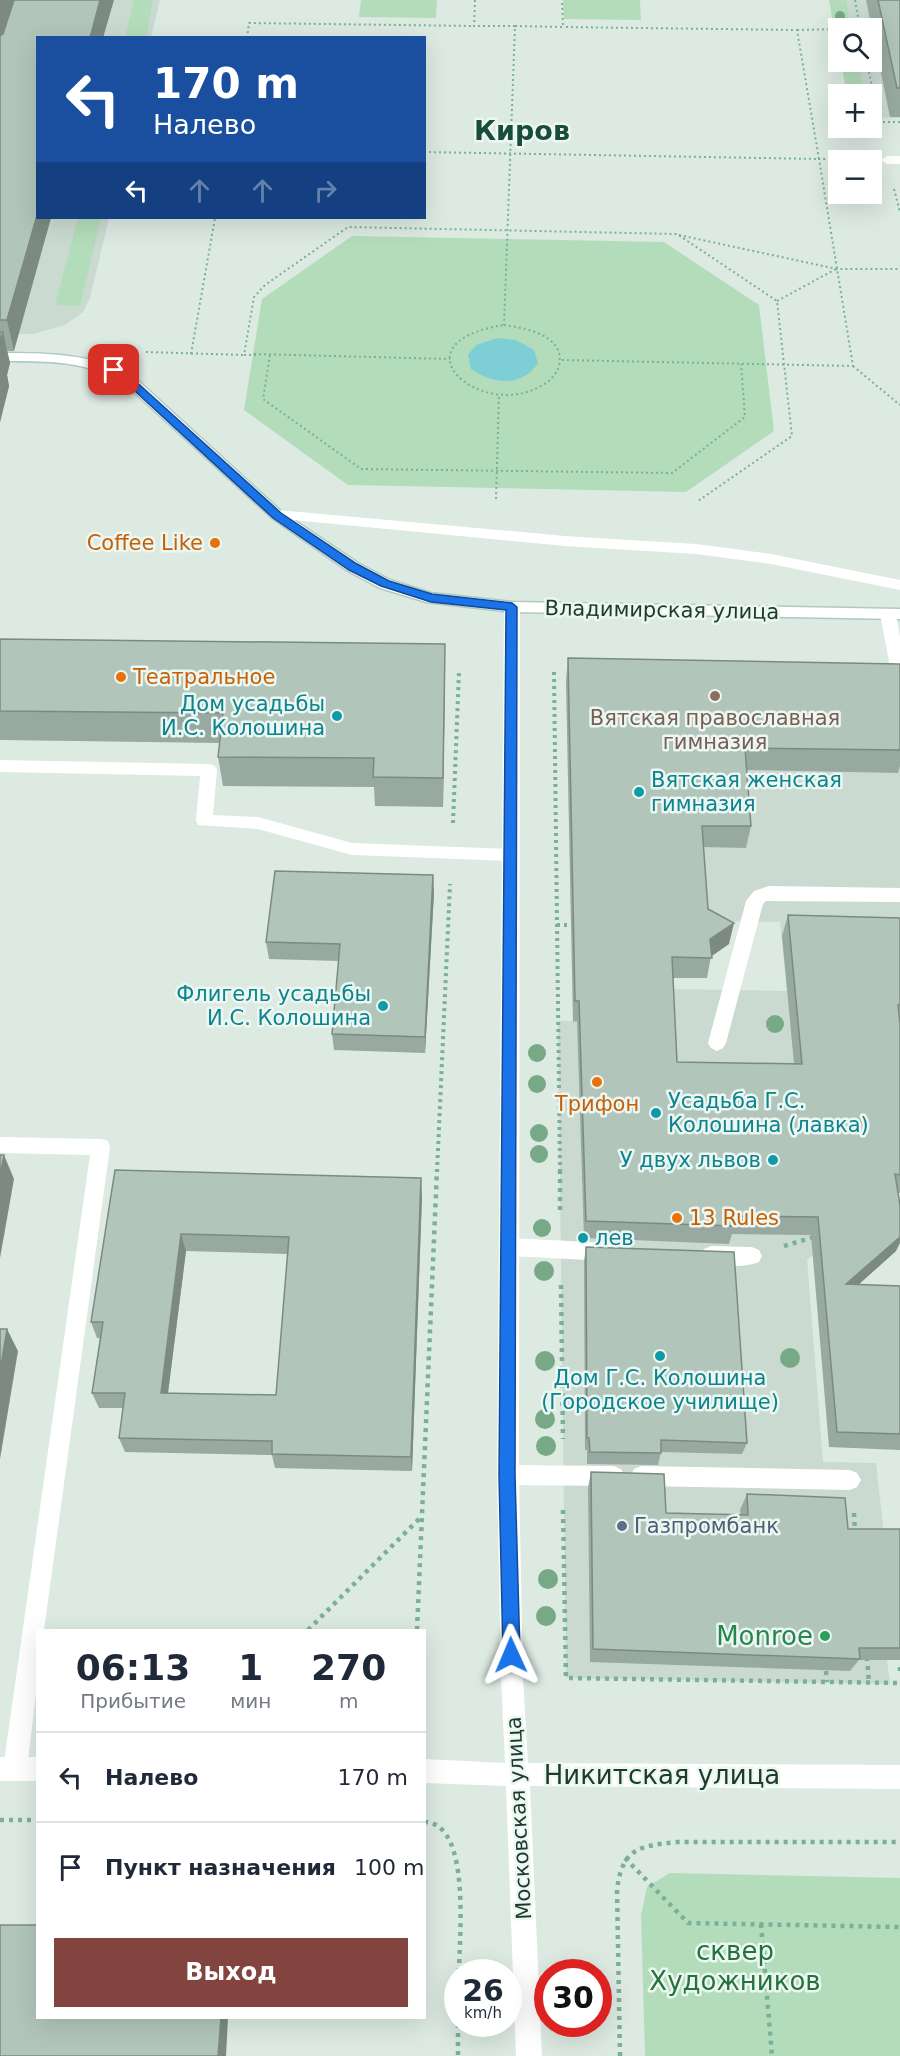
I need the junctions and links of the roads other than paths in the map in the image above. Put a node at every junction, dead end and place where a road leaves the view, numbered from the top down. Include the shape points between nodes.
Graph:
1 (0, 357) edge
2 (277, 515) junction
3 (900, 585) edge
4 (512, 607) junction
5 (894, 614) edge
6 (900, 677) edge
7 (0, 766) edge
8 (512, 855) junction
9 (900, 895) edge
10 (717, 1042) dead end
11 (0, 1145) edge
12 (510, 1247) junction
13 (628, 1253) edge
14 (696, 1255) edge
15 (752, 1256) road end
16 (507, 1475) junction
17 (850, 1480) road end
18 (18, 1769) edge
19 (426, 1771) edge
20 (518, 1775) junction
21 (900, 1777) edge
22 (529, 2056) edge

1 - 2 street, Владимирская улица via 64,358 114,370
2 - 3 street via 696,549 771,559
2 - 4 street, Владимирская улица via 334,555 385,584 431,598
4 - 5 street, Владимирская улица
4 - 8 street, Московская улица
5 - 6 street
7 - 8 street via 209,770 204,821 258,823 352,849
8 - 12 street, Московская улица
9 - 10 street via 760,896 746,928
11 - 18 street via 101,1147 24,1693
12 - 13 street
12 - 16 street, Московская улица
14 - 15 street
16 - 17 street
16 - 20 street, Московская улица
19 - 20 street, Никитская улица
20 - 21 street, Никитская улица
20 - 22 street, Московская улица

